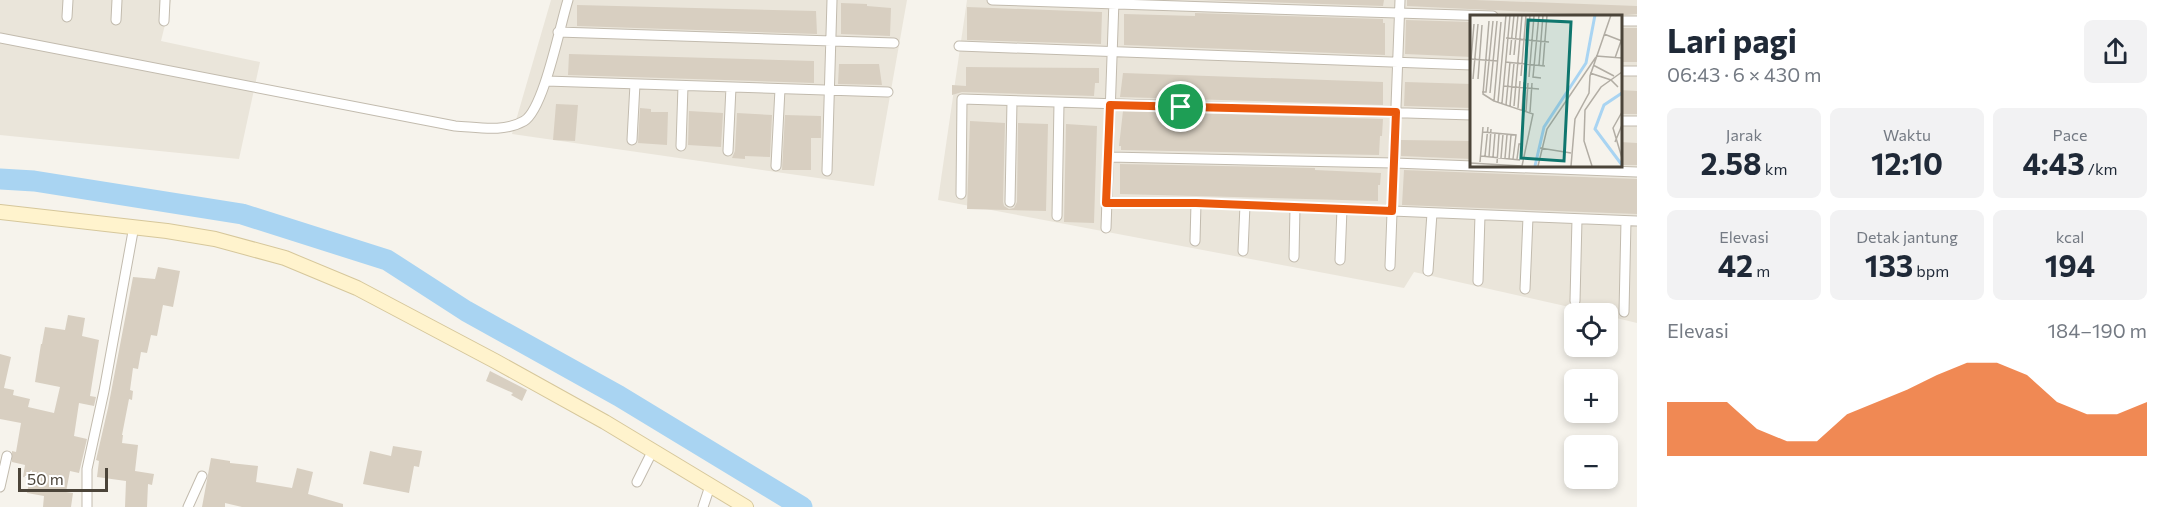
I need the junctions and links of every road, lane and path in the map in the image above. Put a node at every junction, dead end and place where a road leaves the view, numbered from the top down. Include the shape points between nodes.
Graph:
1 (68, 0) edge
2 (117, 0) edge
3 (165, 0) edge
4 (568, 0) edge
5 (832, 0) edge
6 (992, 0) edge
7 (1400, 0) edge
8 (1114, 2) edge
9 (1400, 13) junction
10 (1470, 15) edge
11 (67, 17) dead end
12 (116, 21) dead end
13 (164, 21) dead end
14 (558, 32) junction
15 (0, 38) edge
16 (831, 41) junction
17 (894, 43) dead end
18 (959, 46) dead end
19 (1113, 52) junction
20 (1398, 63) junction
21 (1470, 65) edge
22 (546, 81) junction
23 (634, 84) junction
24 (683, 86) junction
25 (731, 87) junction
26 (780, 89) junction
27 (829, 90) junction
28 (888, 92) dead end
29 (1012, 101) junction
30 (1059, 104) junction
31 (1110, 105) junction
32 (1396, 112) junction
33 (1470, 115) edge
34 (632, 140) dead end
35 (681, 146) dead end
36 (728, 152) dead end
37 (1109, 157) junction
38 (1394, 164) junction
39 (776, 166) dead end
40 (827, 171) dead end
41 (1637, 172) edge
42 (961, 194) dead end
43 (1010, 202) dead end
44 (1106, 203) junction
45 (1196, 203) junction
46 (1245, 205) junction
47 (1295, 207) junction
48 (1342, 209) junction
49 (1392, 211) junction
50 (0, 212) edge
51 (1432, 213) junction
52 (1480, 215) junction
53 (1057, 216) dead end
54 (1528, 217) junction
55 (1577, 219) junction
56 (1626, 221) junction
57 (1637, 221) edge
58 (134, 226) junction
59 (1106, 228) dead end
60 (1195, 241) dead end
61 (1243, 251) dead end
62 (1294, 257) dead end
63 (1340, 260) dead end
64 (1390, 266) dead end
65 (1428, 271) dead end
66 (1478, 281) dead end
67 (1525, 289) dead end
68 (1575, 301) dead end
69 (1624, 312) dead end
70 (652, 452) junction
71 (7, 456) dead end
72 (202, 476) dead end
73 (637, 482) dead end
74 (710, 486) junction
75 (0, 487) edge
76 (87, 507) edge
77 (188, 507) edge
78 (703, 507) edge
79 (746, 507) edge

1 - 11 street
2 - 12 street
3 - 13 street
4 - 14 street
5 - 16 street
6 - 8 street
7 - 9 street
8 - 9 street
8 - 19 street
9 - 10 street
9 - 20 street
14 - 16 street
14 - 22 street
15 - 22 street via 455,126 507,127 526,120
16 - 17 street
16 - 27 street
18 - 19 street
19 - 20 street
19 - 31 street
20 - 21 street
20 - 32 street
22 - 23 street
23 - 24 street
23 - 34 street
24 - 25 street
24 - 35 street
25 - 26 street
25 - 36 street
26 - 27 street
26 - 39 street
27 - 28 street
27 - 40 street
29 - 30 street
29 - 42 street via 962,99
29 - 43 street
30 - 31 street
30 - 53 street
31 - 32 street
31 - 37 street
32 - 33 street
32 - 38 street
37 - 38 street
37 - 44 street
38 - 41 street
38 - 49 street
44 - 45 street
44 - 59 street
45 - 46 street
45 - 60 street
46 - 47 street
46 - 61 street
47 - 48 street
47 - 62 street
48 - 49 street
48 - 63 street
49 - 51 street
49 - 64 street
50 - 58 street
51 - 52 street
51 - 65 street
52 - 54 street
52 - 66 street
54 - 55 street
54 - 67 street
55 - 56 street
55 - 68 street
56 - 57 street
56 - 69 street
58 - 70 street via 250,247 324,273 495,361
58 - 76 street via 87,469
70 - 73 street
70 - 74 street
71 - 75 street
72 - 77 street
74 - 78 street
74 - 79 street

